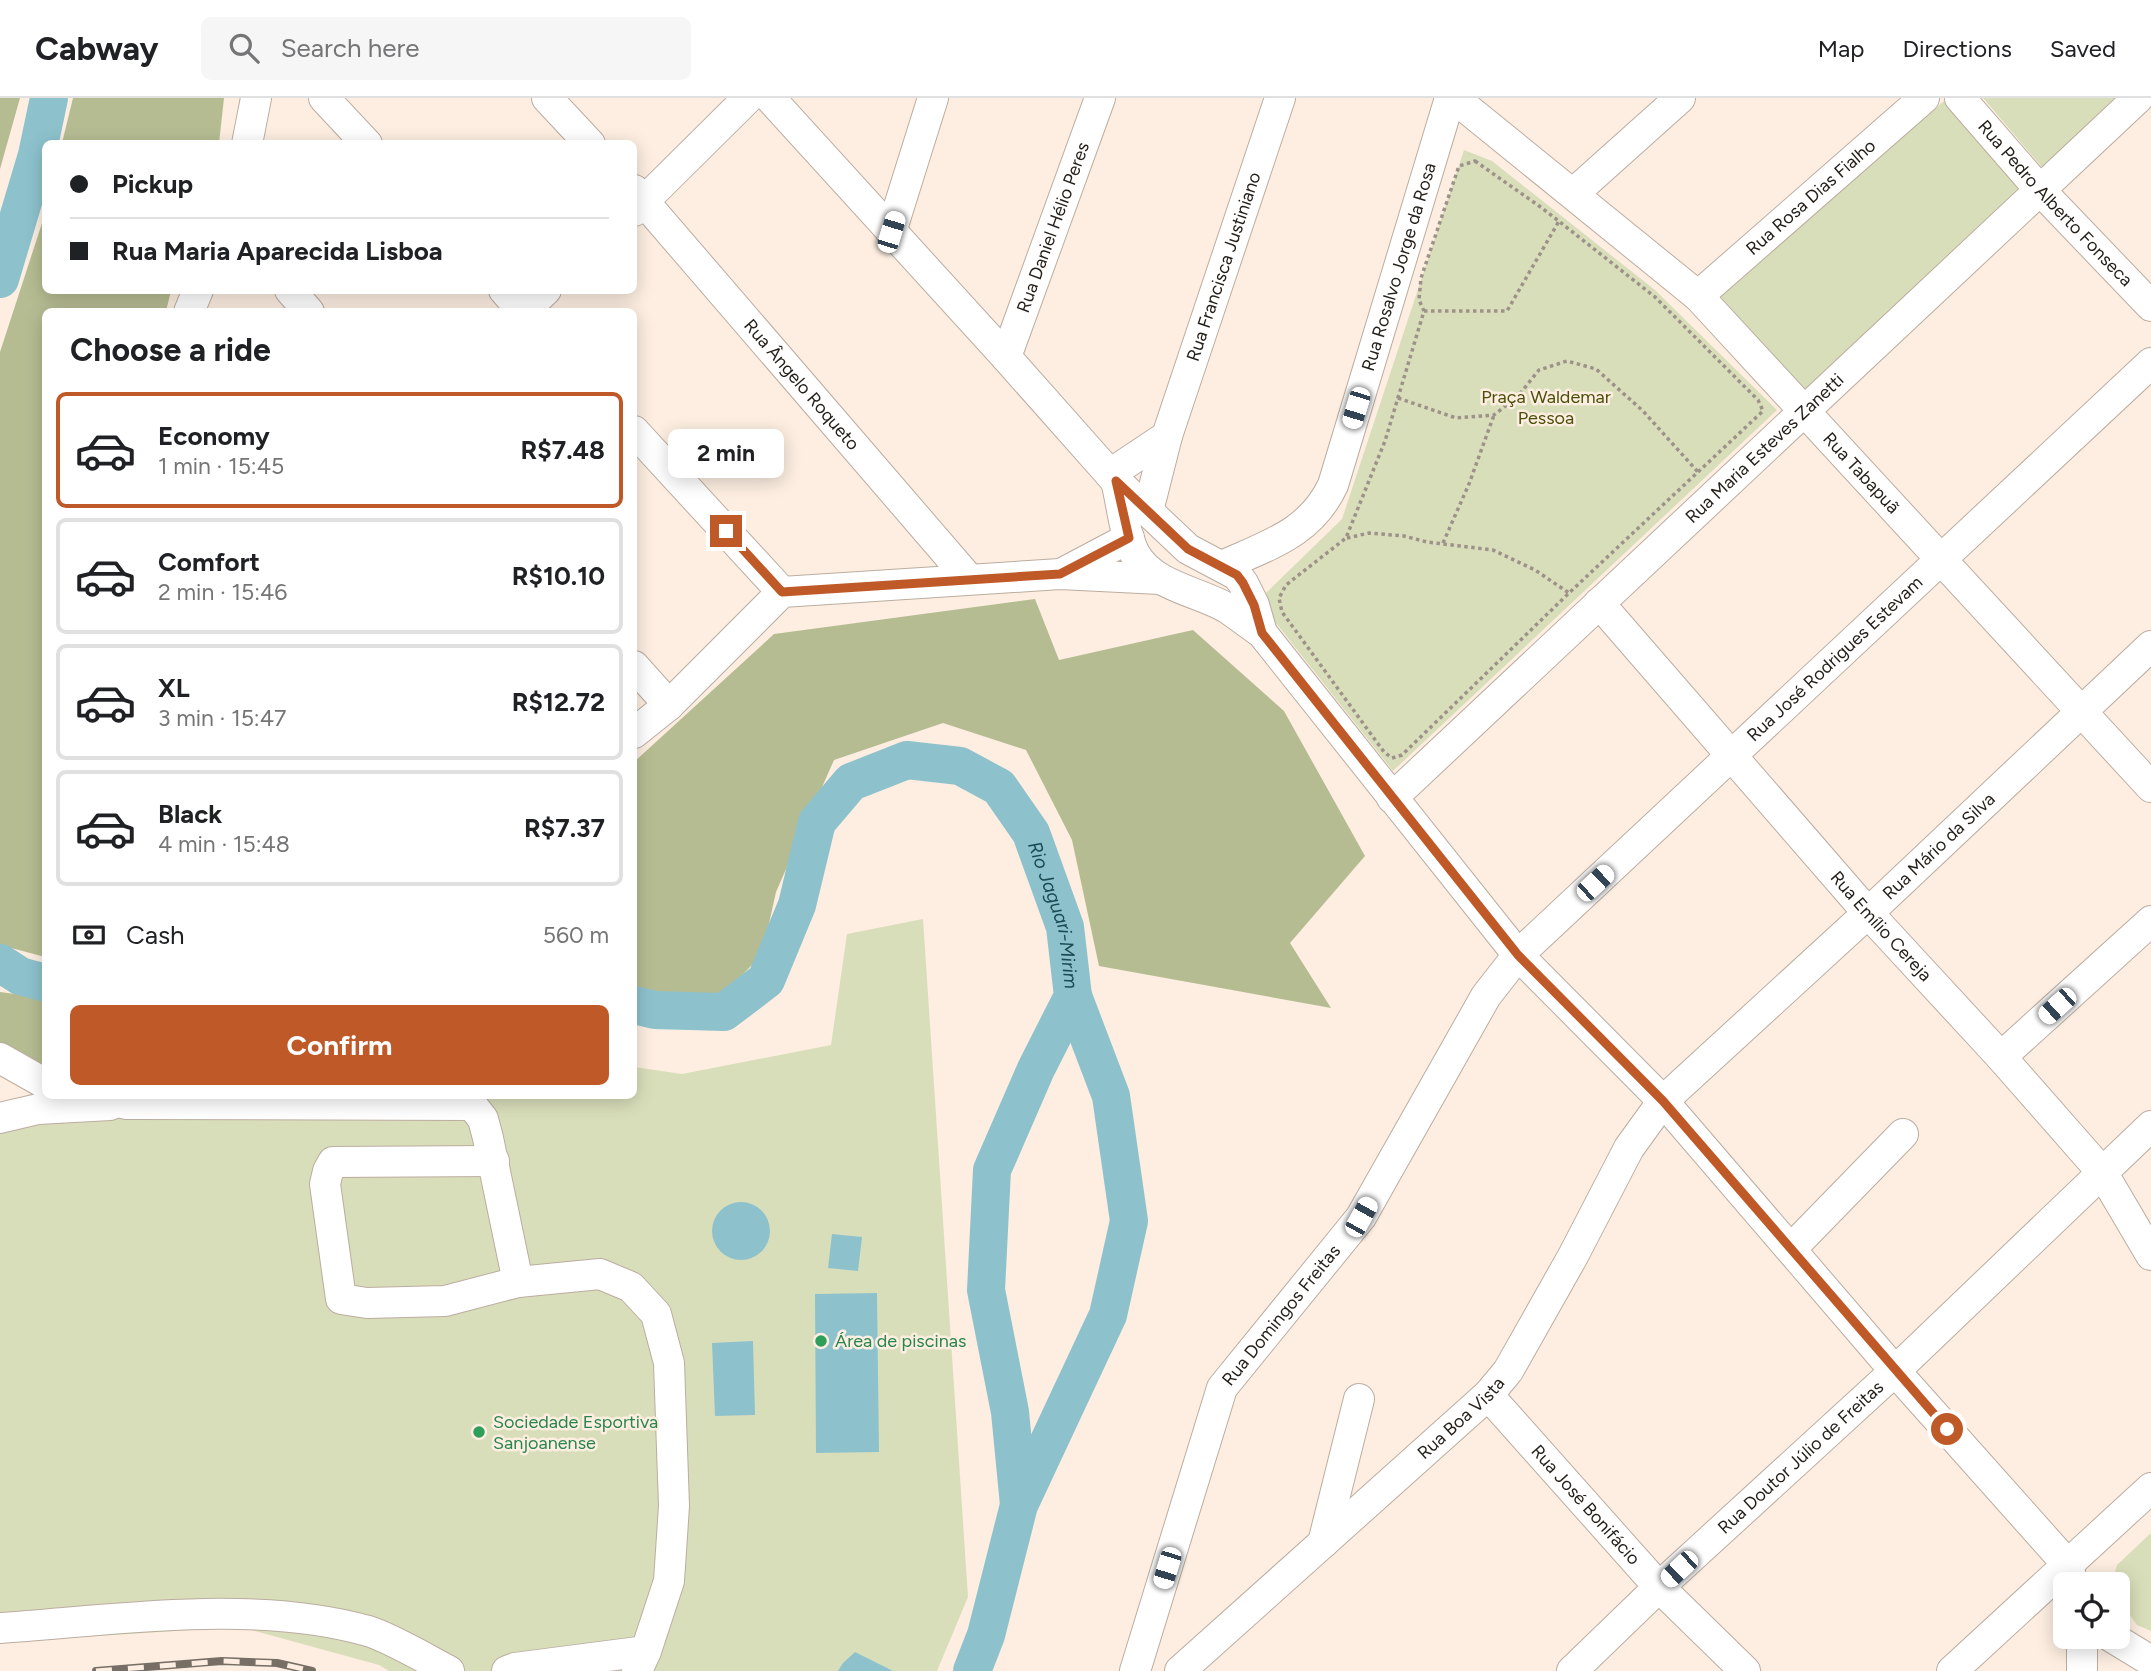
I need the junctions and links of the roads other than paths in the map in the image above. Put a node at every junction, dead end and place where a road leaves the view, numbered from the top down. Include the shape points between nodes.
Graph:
1 (256, 98) edge
2 (324, 98) edge
3 (547, 98) edge
4 (748, 98) edge
5 (770, 98) edge
6 (933, 98) edge
7 (1100, 98) edge
8 (1280, 98) edge
9 (1452, 98) edge
10 (1680, 98) edge
11 (1924, 98) edge
12 (1960, 98) edge
13 (2138, 98) edge
14 (248, 140) edge
15 (363, 140) edge
16 (586, 140) edge
17 (2040, 190) junction
18 (1574, 193) junction
19 (637, 201) edge
20 (891, 232) junction
21 (293, 294) edge
22 (507, 294) edge
23 (542, 294) edge
24 (1698, 296) junction
25 (2151, 306) edge
26 (306, 308) edge
27 (520, 308) edge
28 (526, 308) edge
29 (1006, 357) junction
30 (2151, 363) edge
31 (1803, 412) junction
32 (637, 434) edge
33 (1167, 436) junction
34 (1113, 478) junction
35 (1148, 511) junction
36 (1129, 538) junction
37 (1283, 538) junction
38 (1939, 559) junction
39 (1222, 566) junction
40 (1060, 574) junction
41 (969, 579) junction
42 (1160, 579) junction
43 (1246, 587) junction
44 (782, 592) junction
45 (1599, 604) junction
46 (1262, 633) junction
47 (2151, 646) edge
48 (637, 669) edge
49 (669, 705) junction
50 (2081, 712) junction
51 (637, 731) edge
52 (1731, 757) junction
53 (2151, 788) edge
54 (1392, 798) junction
55 (1868, 913) junction
56 (2151, 921) edge
57 (1518, 955) junction
58 (2001, 1057) junction
59 (0, 1058) edge
60 (42, 1082) edge
61 (103, 1099) edge
62 (1663, 1101) junction
63 (127, 1104) junction
64 (0, 1118) edge
65 (2151, 1126) edge
66 (1903, 1134) dead end
67 (494, 1161) junction
68 (2102, 1172) junction
69 (1791, 1249) junction
70 (2151, 1255) edge
71 (519, 1282) junction
72 (1895, 1371) junction
73 (1488, 1395) junction
74 (1359, 1399) dead end
75 (2151, 1488) edge
76 (1323, 1543) junction
77 (2068, 1572) edge
78 (2072, 1572) edge
79 (1659, 1587) junction
80 (2053, 1588) edge
81 (0, 1628) edge
82 (2130, 1648) edge
83 (2082, 1649) edge
84 (642, 1661) edge
85 (2151, 1661) edge
86 (449, 1671) edge
87 (507, 1671) edge
88 (1136, 1671) edge
89 (1180, 1671) edge
90 (1573, 1671) edge
91 (1745, 1671) edge
92 (1952, 1671) edge
93 (2082, 1671) edge

1 - 14 street
2 - 15 street
3 - 16 street
4 - 19 street
5 - 20 street
6 - 20 street
7 - 29 street, Rua Daniel Hélio Peres
8 - 33 street, Rua Francisca Justiniano
9 - 18 street, Rua Tabapuã
9 - 37 street, Rua Rosalvo Jorge da Rosa via 1333,485 1312,519
10 - 18 street
11 - 24 street, Rua Rosa Dias Fialho
12 - 17 street, Rua Pedro Alberto Fonseca
13 - 17 street, Rua Maria Esteves Zanetti
17 - 25 street, Rua Pedro Alberto Fonseca
17 - 31 street, Rua Maria Esteves Zanetti
18 - 24 street, Rua Tabapuã
19 - 41 street, Rua Ângelo Roqueto
20 - 29 street
21 - 26 street
22 - 27 street
23 - 28 street
24 - 31 street, Rua Tabapuã
29 - 34 street
30 - 38 street, Rua José Rodrigues Estevam
31 - 38 street, Rua Tabapuã
31 - 45 street, Rua Maria Esteves Zanetti
32 - 44 street
33 - 34 street
33 - 35 street, Rua Francisca Justiniano
34 - 35 street
34 - 36 street
35 - 39 street via 1188,549
36 - 40 street
36 - 42 street via 1135,554
37 - 39 street, Rua Rosalvo Jorge da Rosa
37 - 43 street, Rua Rosalvo Jorge da Rosa
38 - 50 street, Rua Tabapuã
38 - 52 street, Rua José Rodrigues Estevam
39 - 43 street
40 - 41 street
40 - 42 street
41 - 44 street
42 - 46 street via 1228,609
43 - 46 street
44 - 49 street
45 - 52 street, Rua Emílio Cereja
45 - 54 street, Rua Maria Esteves Zanetti
46 - 54 street
47 - 50 street, Rua Mário da Silva
48 - 49 street
49 - 51 street
50 - 53 street, Rua Tabapuã
50 - 55 street, Rua Mário da Silva
52 - 55 street, Rua Emílio Cereja
52 - 57 street, Rua José Rodrigues Estevam
54 - 57 street
55 - 58 street, Rua Emílio Cereja
55 - 62 street, Rua Mário da Silva
56 - 58 street
57 - 62 street
57 - 88 street, Rua Domingos Freitas via 1486,996 1361,1217 1222,1388
58 - 68 street, Rua Emílio Cereja
59 - 60 street
61 - 63 street
62 - 69 street
62 - 73 street, Rua Boa Vista via 1629,1148 1508,1371
63 - 64 street via 37,1109
63 - 67 street via 472,1105 483,1119
65 - 68 street, Rua Doutor Júlio de Freitas
66 - 69 street
67 - 71 street
67 - 71 street via 333,1162 325,1184 341,1299 445,1301
68 - 70 street, Rua Emílio Cereja
68 - 72 street, Rua Doutor Júlio de Freitas
69 - 72 street
71 - 84 street via 600,1274 631,1287 656,1314 669,1363 674,1506 669,1581
72 - 77 street
72 - 79 street, Rua Doutor Júlio de Freitas
73 - 76 street, Rua Boa Vista
73 - 79 street, Rua José Bonifácio
74 - 76 street
75 - 78 street
76 - 89 street, Rua Boa Vista
79 - 90 street, Rua Doutor Júlio de Freitas
79 - 91 street, Rua José Bonifácio
80 - 92 street
81 - 86 street via 219,1613 295,1617 370,1631
82 - 85 street
83 - 93 street
84 - 87 street

